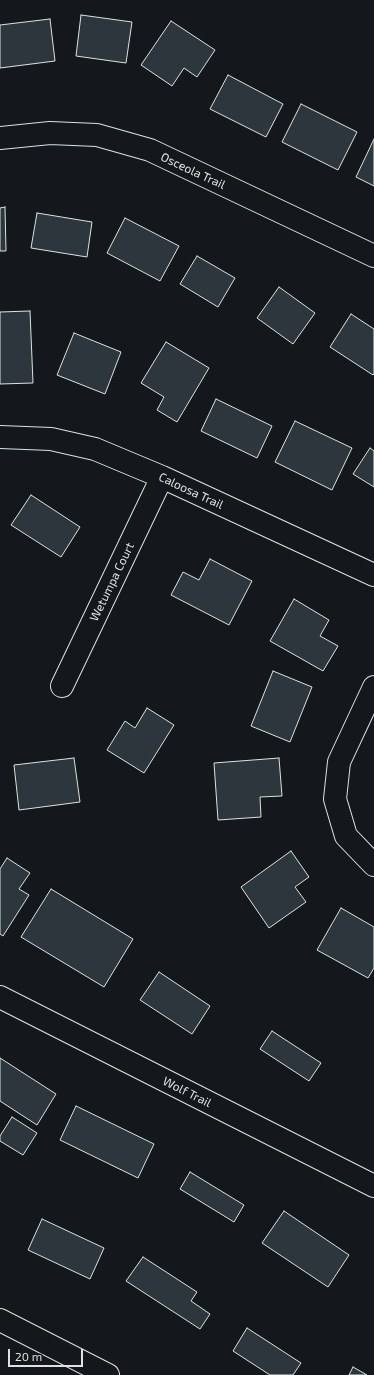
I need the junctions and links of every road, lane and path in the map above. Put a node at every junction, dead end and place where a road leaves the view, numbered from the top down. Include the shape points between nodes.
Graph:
1 (0, 138) edge
2 (374, 256) edge
3 (0, 437) edge
4 (162, 477) junction
5 (374, 575) edge
6 (62, 686) dead end
7 (374, 687) edge
8 (374, 865) edge
9 (0, 998) edge
10 (374, 1186) edge
11 (0, 1320) edge
12 (108, 1375) edge

1 - 2 street, Osceola Trail via 50,134 97,135 150,150
3 - 4 street, Caloosa Trail via 51,439 95,449
4 - 5 street, Caloosa Trail
4 - 6 street, Wetumpa Court
7 - 8 street via 339,762 335,799 346,836
9 - 10 street, Wolf Trail
11 - 12 street

